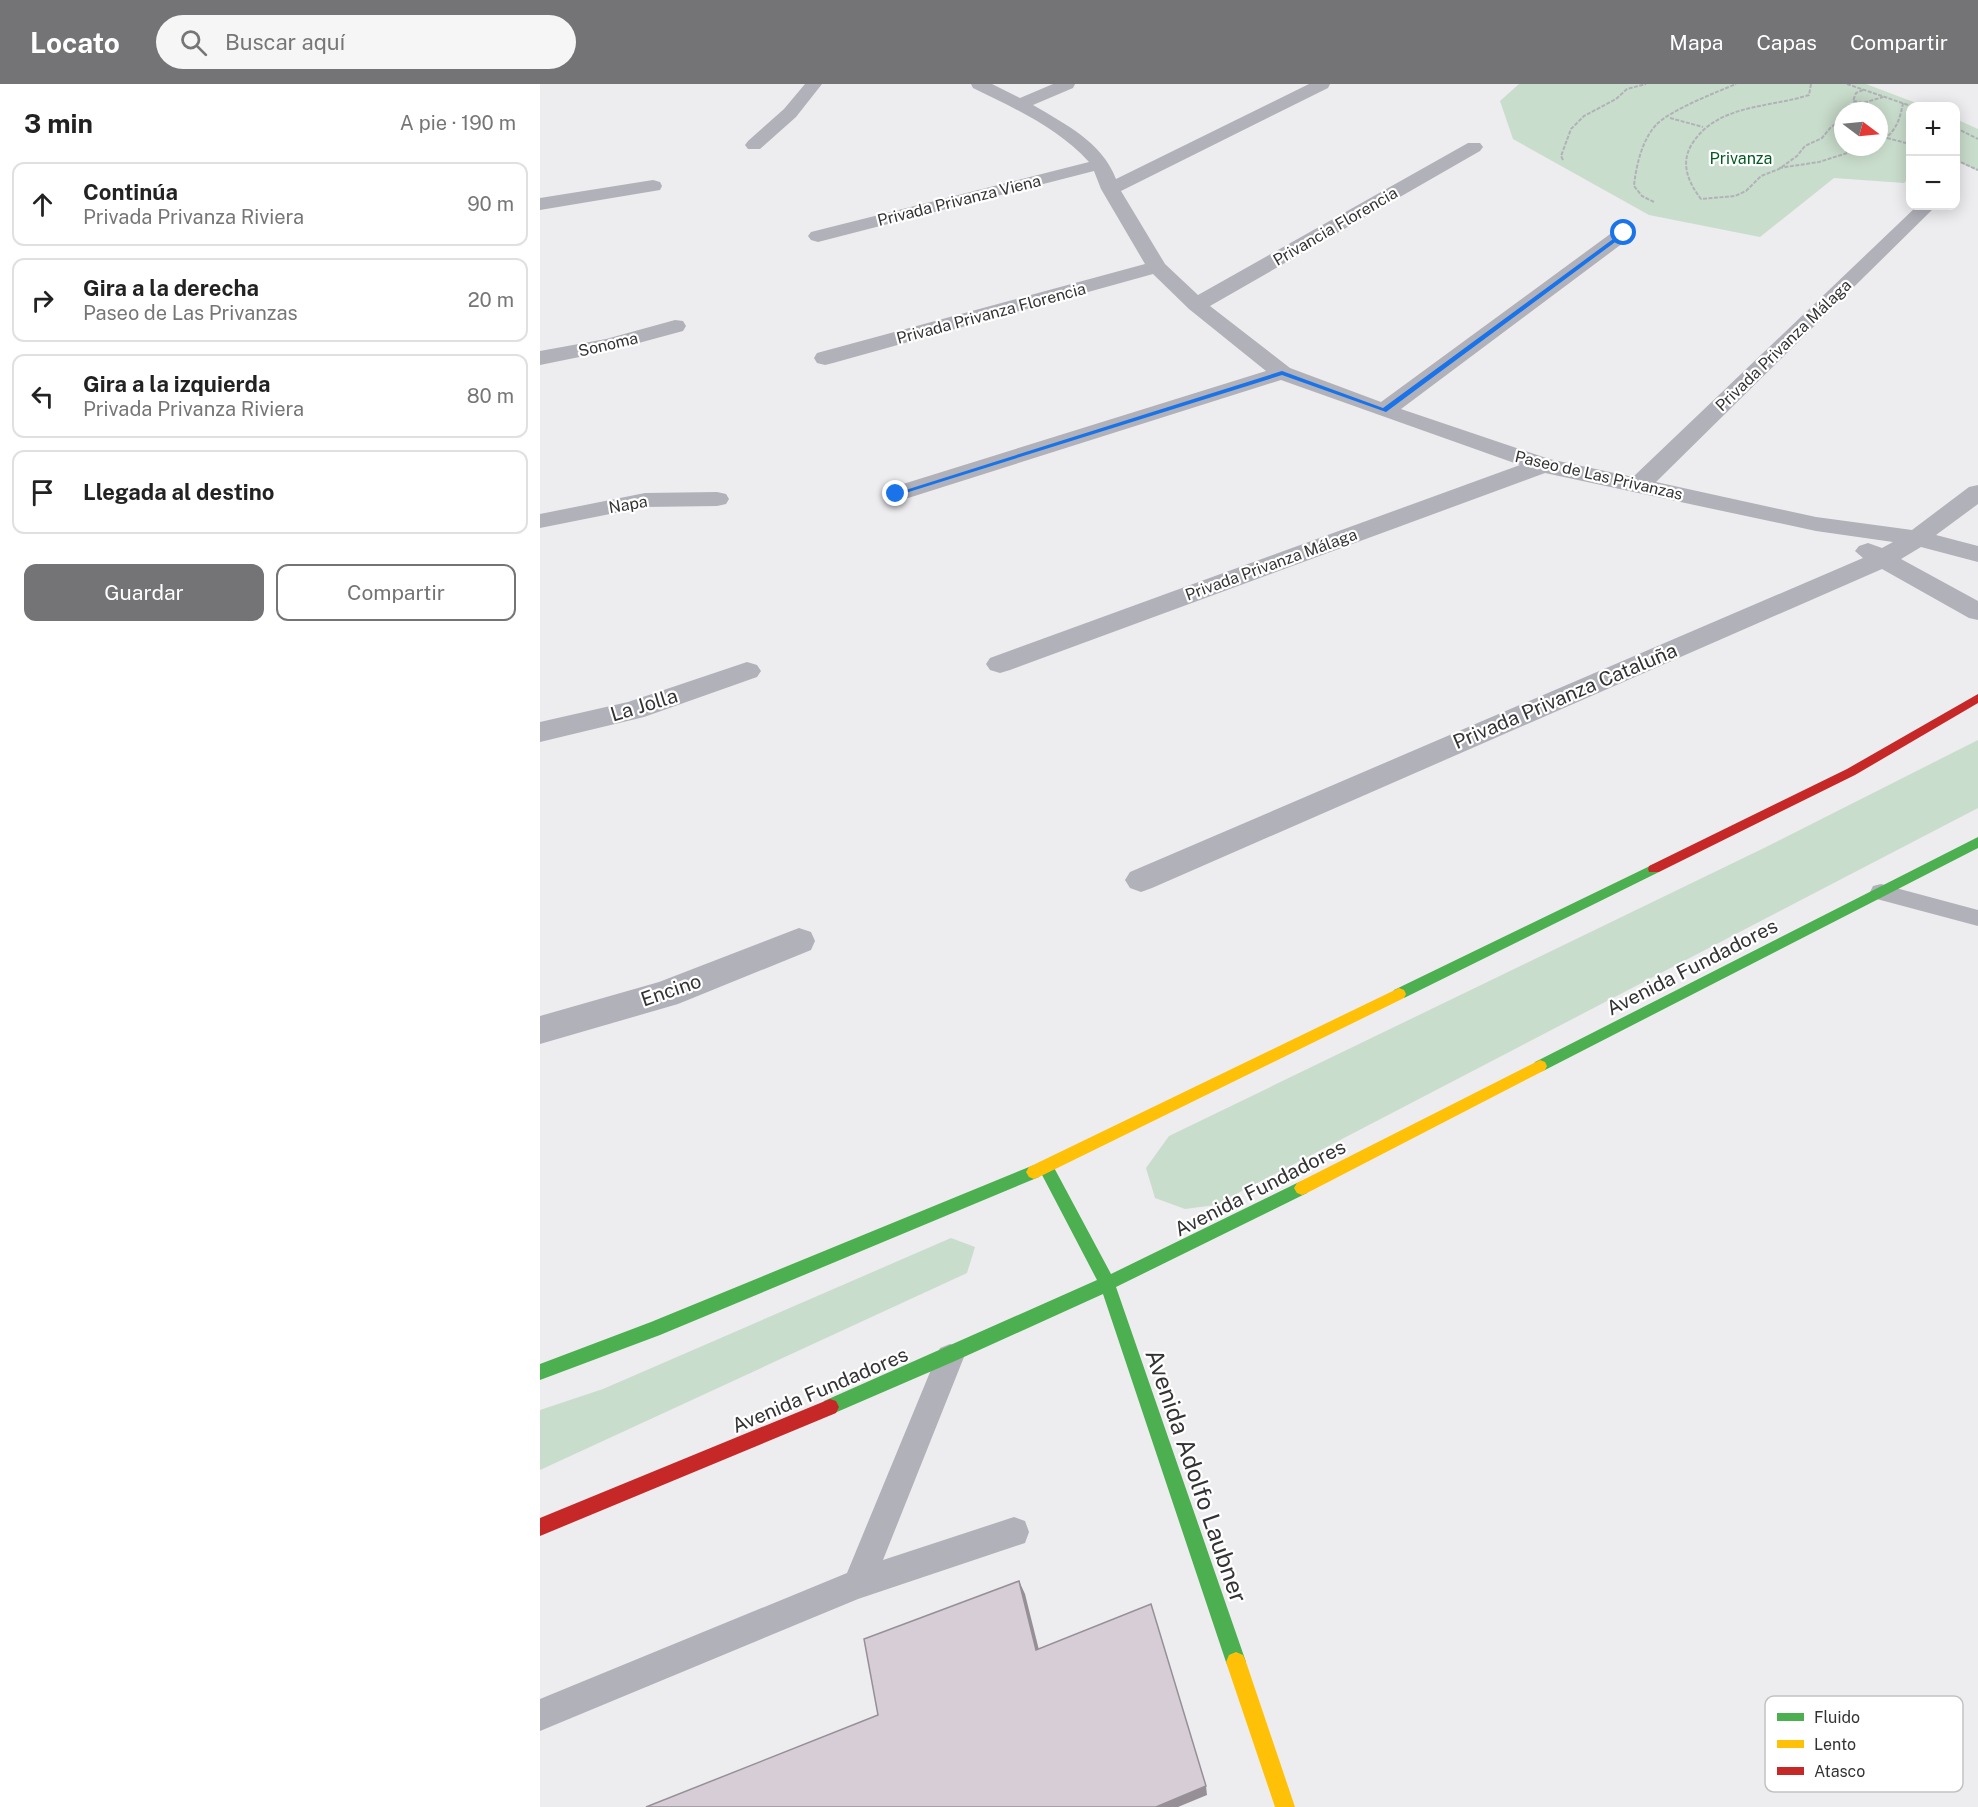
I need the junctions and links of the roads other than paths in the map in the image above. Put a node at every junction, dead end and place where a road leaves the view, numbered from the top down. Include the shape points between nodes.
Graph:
1 (814, 84) edge
2 (979, 84) edge
3 (1067, 84) edge
4 (1322, 84) edge
5 (1020, 104) junction
6 (754, 145) dead end
7 (1474, 147) dead end
8 (1101, 164) junction
9 (653, 186) dead end
10 (1110, 189) junction
11 (540, 204) edge
12 (1923, 210) edge
13 (1624, 233) dead end
14 (818, 236) dead end
15 (1157, 267) junction
16 (1196, 305) junction
17 (675, 326) dead end
18 (540, 358) edge
19 (825, 358) dead end
20 (1282, 373) junction
21 (1384, 411) junction
22 (1543, 465) junction
23 (1639, 485) junction
24 (1978, 492) edge
25 (896, 494) dead end
26 (717, 499) dead end
27 (540, 521) edge
28 (1816, 524) junction
29 (1917, 538) junction
30 (1978, 554) edge
31 (1883, 559) junction
32 (1978, 612) edge
33 (1000, 664) dead end
34 (747, 671) dead end
35 (1978, 698) edge
36 (540, 732) edge
37 (1978, 842) edge
38 (1142, 880) dead end
39 (1881, 892) junction
40 (1978, 918) edge
41 (799, 941) dead end
42 (540, 1030) edge
43 (1046, 1167) junction
44 (1107, 1283) junction
45 (950, 1357) junction
46 (540, 1372) edge
47 (540, 1527) edge
48 (1014, 1532) dead end
49 (858, 1584) junction
50 (540, 1715) edge
51 (1279, 1805) edge

1 - 6 street via 790,113
2 - 5 street, Paseo de Las Privanzas
3 - 5 street
4 - 10 street
5 - 8 street, Paseo de Las Privanzas via 1074,137
7 - 16 street, Privancia Florencia
8 - 10 street, Paseo de Las Privanzas
8 - 14 street, Privada Privanza Viena
9 - 11 street
10 - 15 street, Paseo de Las Privanzas
12 - 23 street, Privada Privanza Málaga
13 - 21 street
15 - 16 street, Paseo de Las Privanzas
15 - 19 street, Privada Privanza Florencia
16 - 20 street, Paseo de Las Privanzas
17 - 18 street, Sonoma via 609,345
20 - 21 street, Paseo de Las Privanzas
20 - 25 street
21 - 22 street, Paseo de Las Privanzas
22 - 23 street, Paseo de Las Privanzas
22 - 33 street, Privada Privanza Málaga
23 - 28 street, Paseo de Las Privanzas
24 - 29 street, Privada Privanza Cataluña
26 - 27 street, Napa via 645,500
28 - 29 street, Paseo de Las Privanzas
28 - 31 street, Paseo de Las Privanzas
29 - 30 street, Paseo de Las Privanzas
29 - 31 street, Privada Privanza Cataluña
31 - 32 street, Paseo de Las Privanzas
31 - 38 street, Privada Privanza Cataluña
34 - 36 street, La Jolla via 634,710
35 - 43 main road via 1851,772
37 - 39 main road, Avenida Fundadores
39 - 40 lane
39 - 44 main road, Avenida Fundadores via 1193,1244
41 - 42 street, Encino via 666,994
43 - 44 main road, Avenida Adolfo Laubner
43 - 46 main road
44 - 45 main road, Avenida Fundadores
44 - 51 main road, Avenida Adolfo Laubner
45 - 47 main road, Avenida Fundadores
45 - 49 lane
48 - 49 lane
49 - 50 lane

